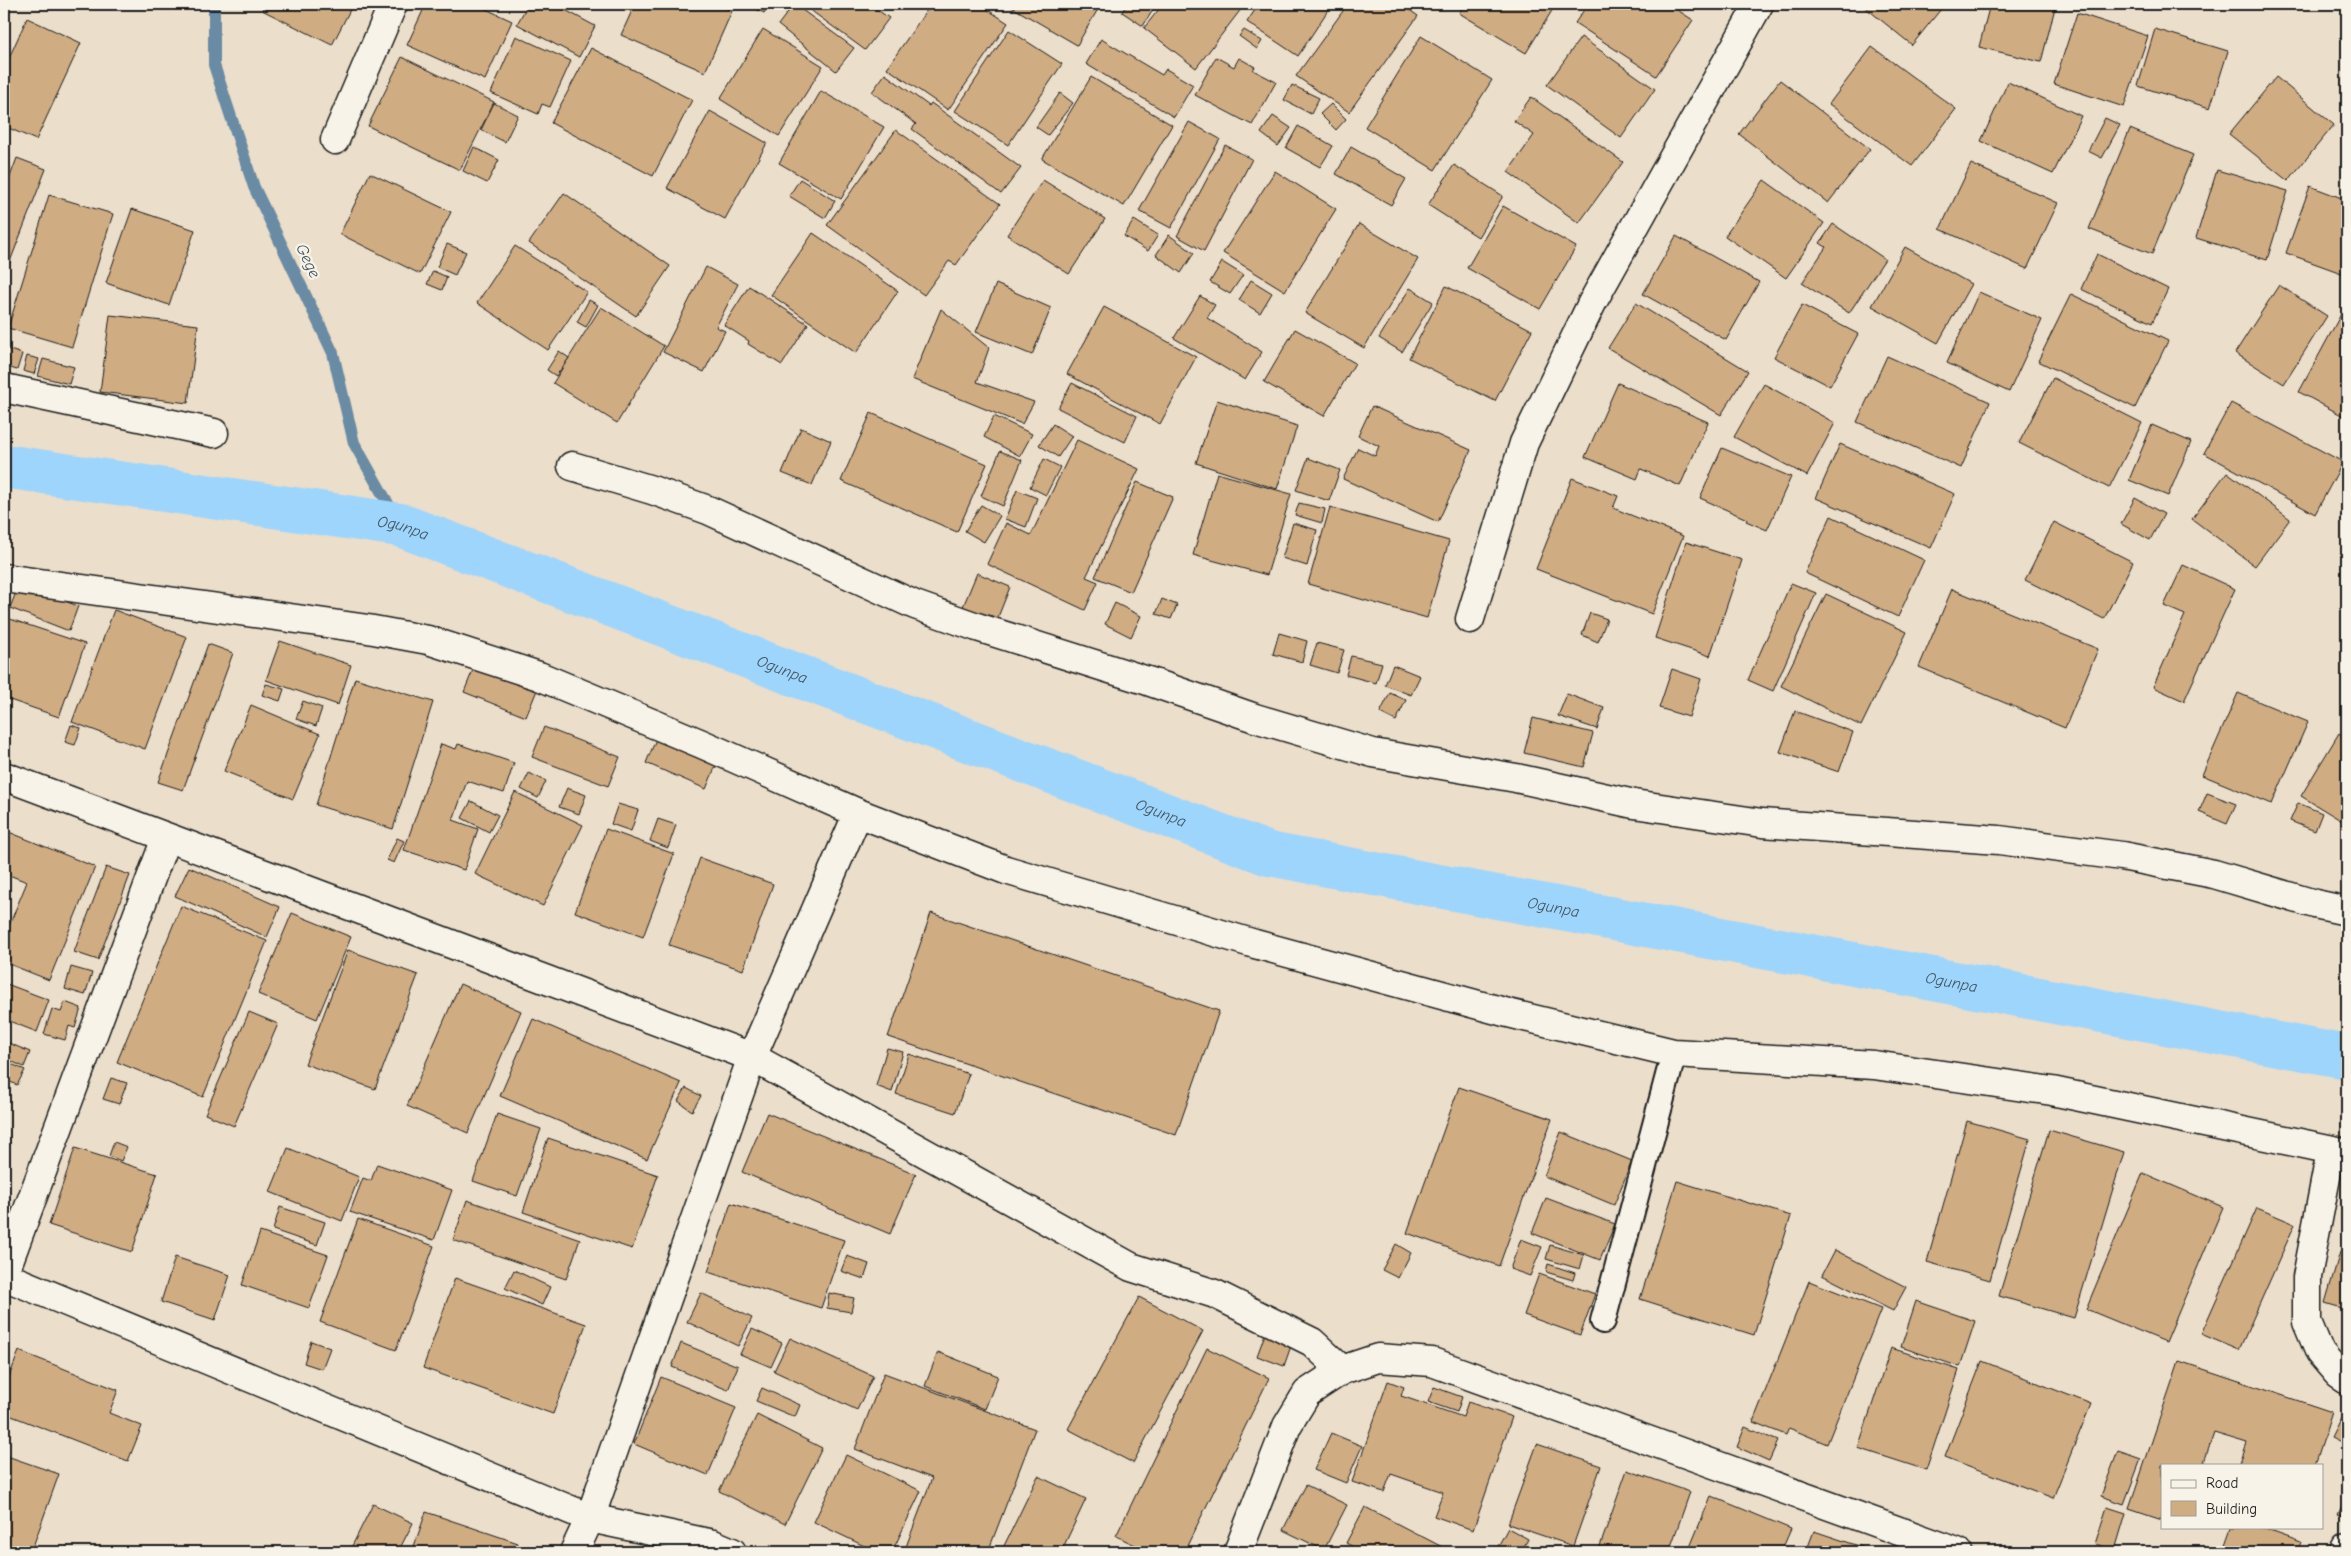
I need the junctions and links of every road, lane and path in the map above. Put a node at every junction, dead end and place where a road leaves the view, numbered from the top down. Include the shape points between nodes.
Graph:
1 (393, 4) edge
2 (1759, 4) edge
3 (335, 140) dead end
4 (4, 388) edge
5 (214, 433) dead end
6 (572, 466) dead end
7 (4, 578) edge
8 (1470, 619) dead end
9 (4, 776) edge
10 (858, 813) junction
11 (166, 838) junction
12 (2347, 910) edge
13 (1674, 1053) junction
14 (752, 1057) junction
15 (2339, 1152) edge
16 (4, 1275) edge
17 (1603, 1321) dead end
18 (1342, 1370) junction
19 (2347, 1380) edge
20 (590, 1518) junction
21 (2347, 1548) edge
22 (574, 1552) edge
23 (732, 1552) edge
24 (1238, 1552) edge
25 (1958, 1552) edge
26 (2345, 1552) edge

1 - 3 street
2 - 8 street via 1592,303 1524,443
4 - 5 street
6 - 12 street via 708,510 924,609 1255,718 1373,753 1516,778 1634,804 1762,823 1999,840 2122,856 2214,874 2315,904
7 - 10 street via 428,640 539,676
9 - 11 street
10 - 13 street via 1006,870 1255,944 1508,1013
10 - 14 street
11 - 14 street
11 - 16 street
13 - 15 street via 1874,1065 2052,1091
13 - 17 lane
14 - 18 street via 1130,1267 1214,1294 1312,1342
14 - 20 street
15 - 19 street via 2307,1277 2307,1322 2320,1353
16 - 20 street
18 - 24 street via 1307,1393 1287,1426
18 - 25 street via 1378,1358 1432,1362
20 - 22 street
20 - 23 street via 712,1544
21 - 26 street

